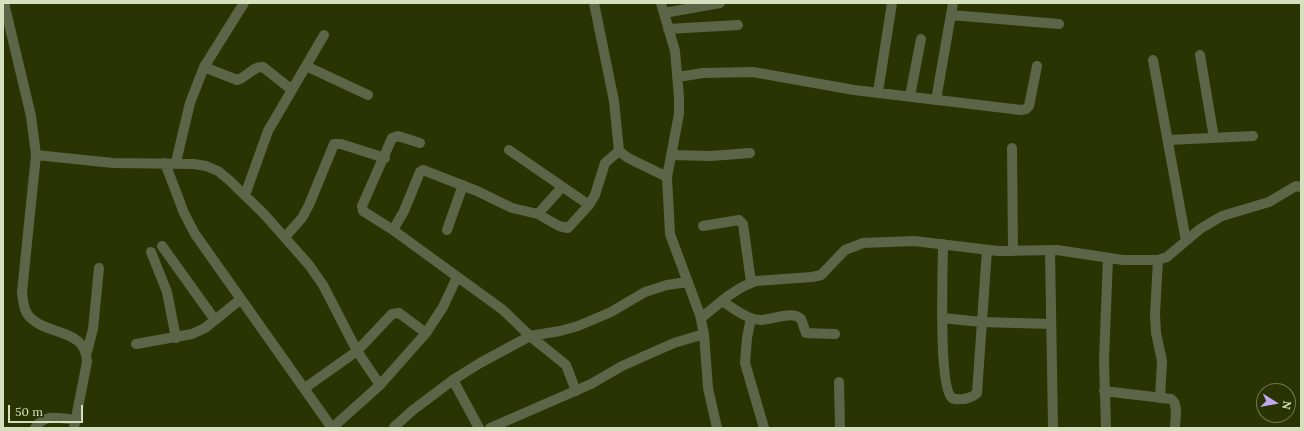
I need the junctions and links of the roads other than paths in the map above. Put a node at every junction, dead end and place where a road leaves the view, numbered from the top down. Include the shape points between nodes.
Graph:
1 (4, 3) edge
2 (244, 3) edge
3 (594, 3) edge
4 (720, 3) edge
5 (892, 3) edge
6 (953, 3) edge
7 (663, 8) edge
8 (951, 15) junction
9 (1060, 24) dead end
10 (738, 25) dead end
11 (668, 29) junction
12 (324, 35) dead end
13 (921, 38) dead end
14 (1200, 55) dead end
15 (1153, 60) dead end
16 (306, 66) junction
17 (1037, 66) dead end
18 (204, 67) junction
19 (678, 77) junction
20 (292, 90) junction
21 (878, 92) junction
22 (368, 95) dead end
23 (910, 96) junction
24 (936, 100) junction
25 (1253, 136) dead end
26 (1214, 138) junction
27 (1168, 140) junction
28 (420, 143) dead end
29 (1012, 148) dead end
30 (509, 150) dead end
31 (619, 151) junction
32 (750, 153) dead end
33 (36, 155) junction
34 (672, 155) junction
35 (385, 158) junction
36 (176, 162) junction
37 (165, 163) junction
38 (667, 177) junction
39 (463, 184) junction
40 (562, 187) junction
41 (1301, 187) edge
42 (245, 195) junction
43 (590, 205) junction
44 (538, 214) junction
45 (703, 226) dead end
46 (393, 230) junction
47 (447, 230) dead end
48 (285, 237) junction
49 (1186, 241) junction
50 (943, 244) junction
51 (162, 246) dead end
52 (987, 250) junction
53 (1013, 250) junction
54 (1050, 250) junction
55 (152, 252) dead end
56 (1108, 258) junction
57 (1158, 260) junction
58 (99, 268) dead end
59 (457, 277) junction
60 (688, 282) junction
61 (752, 282) junction
62 (241, 299) junction
63 (722, 301) junction
64 (701, 318) junction
65 (752, 318) junction
66 (943, 318) junction
67 (215, 320) junction
68 (981, 322) junction
69 (1051, 324) junction
70 (426, 333) junction
71 (704, 334) junction
72 (835, 334) dead end
73 (530, 336) junction
74 (176, 338) junction
75 (136, 344) dead end
76 (357, 351) junction
77 (87, 352) junction
78 (453, 380) junction
79 (839, 382) dead end
80 (380, 385) junction
81 (305, 388) junction
82 (576, 391) junction
83 (1104, 391) junction
84 (1160, 398) junction
85 (511, 418) junction
86 (75, 424) edge
87 (394, 427) edge
88 (35, 428) edge
89 (332, 428) edge
90 (480, 428) edge
91 (490, 428) edge
92 (514, 428) edge
93 (716, 428) edge
94 (764, 428) edge
95 (840, 428) edge
96 (1053, 428) edge
97 (1106, 428) edge
98 (1175, 428) edge

1 - 33 street via 31,116
2 - 18 street
3 - 31 street via 614,101
4 - 7 street
5 - 21 street
6 - 8 street
7 - 11 street
8 - 9 street
8 - 24 street
10 - 11 street
11 - 19 street via 675,51
12 - 16 street
13 - 23 street
14 - 26 street
15 - 27 street
16 - 20 street
16 - 22 street
17 - 24 street via 1029,106 1026,109
18 - 20 street via 237,80 257,67 263,67
18 - 36 street via 190,102
19 - 21 street via 703,73 753,72
19 - 34 street via 679,114
20 - 42 street via 268,131
21 - 23 street
23 - 24 street
25 - 26 street
26 - 27 street
27 - 49 street
28 - 35 street via 395,136
29 - 53 street
30 - 40 street
31 - 38 street
31 - 43 street via 605,163
32 - 34 street via 712,156
33 - 37 street via 113,163
33 - 77 street via 22,292 24,305 28,315 77,340 84,345
34 - 38 street
35 - 46 street via 362,209
35 - 48 street via 334,144 309,205 302,218
36 - 37 street
36 - 42 street via 206,166 218,171
37 - 62 street via 195,234
38 - 60 street via 670,234
39 - 44 street via 512,208
39 - 46 street via 423,170
39 - 47 street
40 - 43 street
40 - 44 street
41 - 49 street via 1296,186 1269,202 1222,216
42 - 48 street
43 - 44 street via 568,228
45 - 61 street via 733,220 739,220 743,224
46 - 59 street
48 - 76 street via 323,285
49 - 57 street via 1167,257
50 - 52 street
50 - 61 street via 914,241 863,243 845,250 822,275
50 - 66 street
51 - 67 street
52 - 53 street
52 - 68 street
53 - 54 street
54 - 56 street
54 - 69 street
55 - 74 street via 167,292
56 - 57 street
56 - 83 street
57 - 84 street via 1155,314 1162,361
58 - 77 street via 93,329
59 - 70 street via 440,312
59 - 73 street via 503,310
60 - 64 street
60 - 73 street via 645,292 612,312 578,326 560,332
61 - 63 street
62 - 67 street
62 - 81 street
63 - 64 street
63 - 65 street
64 - 71 street
65 - 72 street via 761,320 794,315 801,319 806,333
65 - 94 street via 745,363
66 - 68 street
66 - 68 street via 948,393 956,400 977,393
67 - 74 street via 192,334
68 - 69 street
69 - 96 street
70 - 76 street via 395,313
70 - 80 street
71 - 82 street via 674,343 629,363
71 - 93 street via 708,388
73 - 78 street
73 - 82 street via 566,365
74 - 75 street
76 - 80 street
76 - 81 street
77 - 86 street
78 - 87 street
78 - 90 street
79 - 95 street
80 - 89 street
81 - 89 street
82 - 85 street
83 - 84 street
83 - 97 street
84 - 98 street via 1174,401
85 - 91 street
85 - 92 street
86 - 88 street via 46,418

